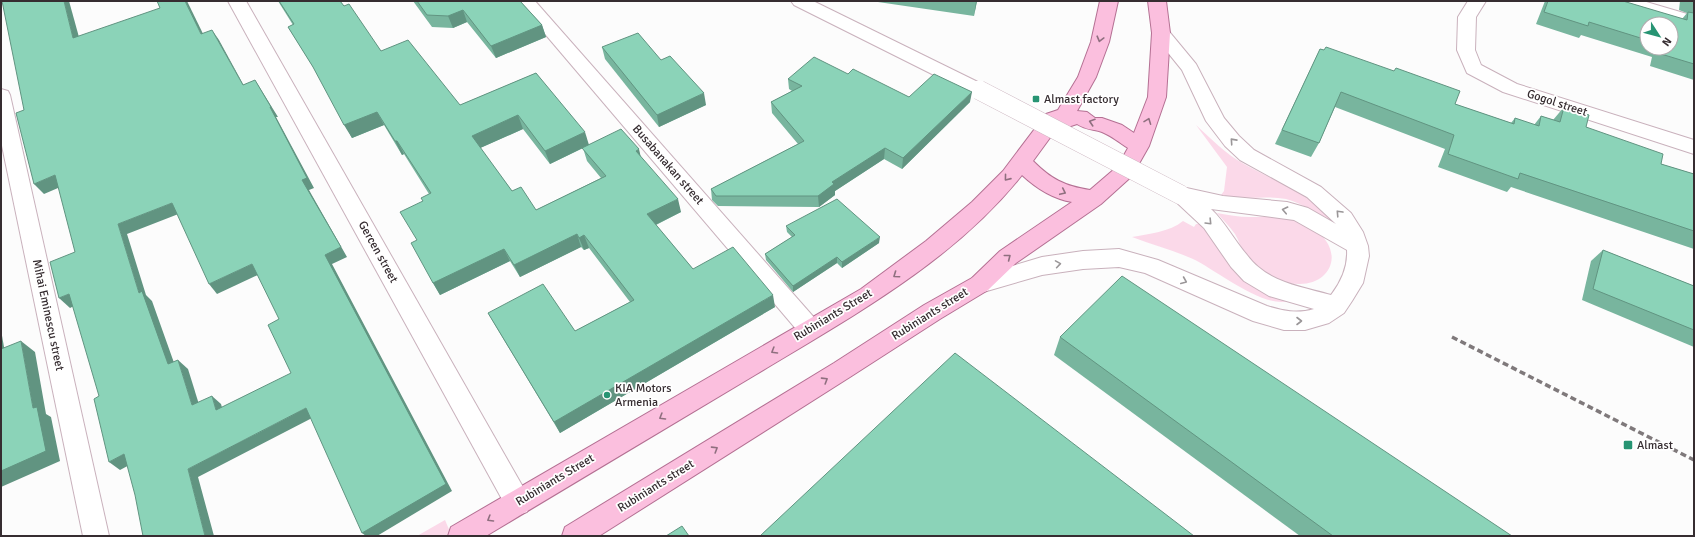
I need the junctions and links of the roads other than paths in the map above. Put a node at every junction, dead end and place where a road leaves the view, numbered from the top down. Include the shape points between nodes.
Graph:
1 (237, 1) edge
2 (526, 1) edge
3 (1108, 1) edge
4 (1157, 1) edge
5 (1477, 1) edge
6 (1624, 1) edge
7 (804, 2) edge
8 (1694, 22) edge
9 (1161, 33) junction
10 (1, 95) edge
11 (1065, 115) junction
12 (1139, 146) junction
13 (1694, 147) edge
14 (1021, 161) junction
15 (1181, 195) junction
16 (1094, 199) junction
17 (1357, 246) junction
18 (980, 284) junction
19 (1336, 306) junction
20 (810, 329) junction
21 (518, 502) junction
22 (96, 536) edge
23 (461, 536) edge
24 (575, 536) edge

1 - 21 street, Gercen street
2 - 20 street, Busabanakan street
3 -> 11 main road, Rubiniants Street via 1100,42 1087,77
4 - 9 main road, Rubiniants street
5 - 13 street, Gogol street via 1467,17 1466,50 1473,69 1510,88
6 - 8 street
7 - 15 street, bridge
12 -> 9 main road, Rubiniants street via 1157,97
17 -> 9 street via 1344,219 1314,192 1247,156 1232,142 1216,121 1190,68
10 - 22 street, Mihai Eminescu street
12 -> 11 main road via 1115,130 1091,124 1080,117 1068,120
11 - 14 main road, Rubiniants Street via 1053,120
12 - 16 main road, Rubiniants street via 1125,171
14 -> 16 main road via 1041,181 1068,194
14 -> 20 main road, Rubiniants Street via 995,193 928,253 869,295
17 -> 15 street via 1294,212 1271,207 1223,204
15 -> 19 street via 1211,222 1237,260 1260,281 1286,292
18 -> 16 main road, Rubiniants street via 1008,257
17 - 19 street via 1358,256 1352,283
18 -> 19 street via 1042,266 1119,258 1150,266 1261,314 1284,320 1306,321 1321,316
24 -> 18 main road, Rubiniants street
20 -> 21 main road, Rubiniants Street
21 -> 23 main road, Rubiniants Street

